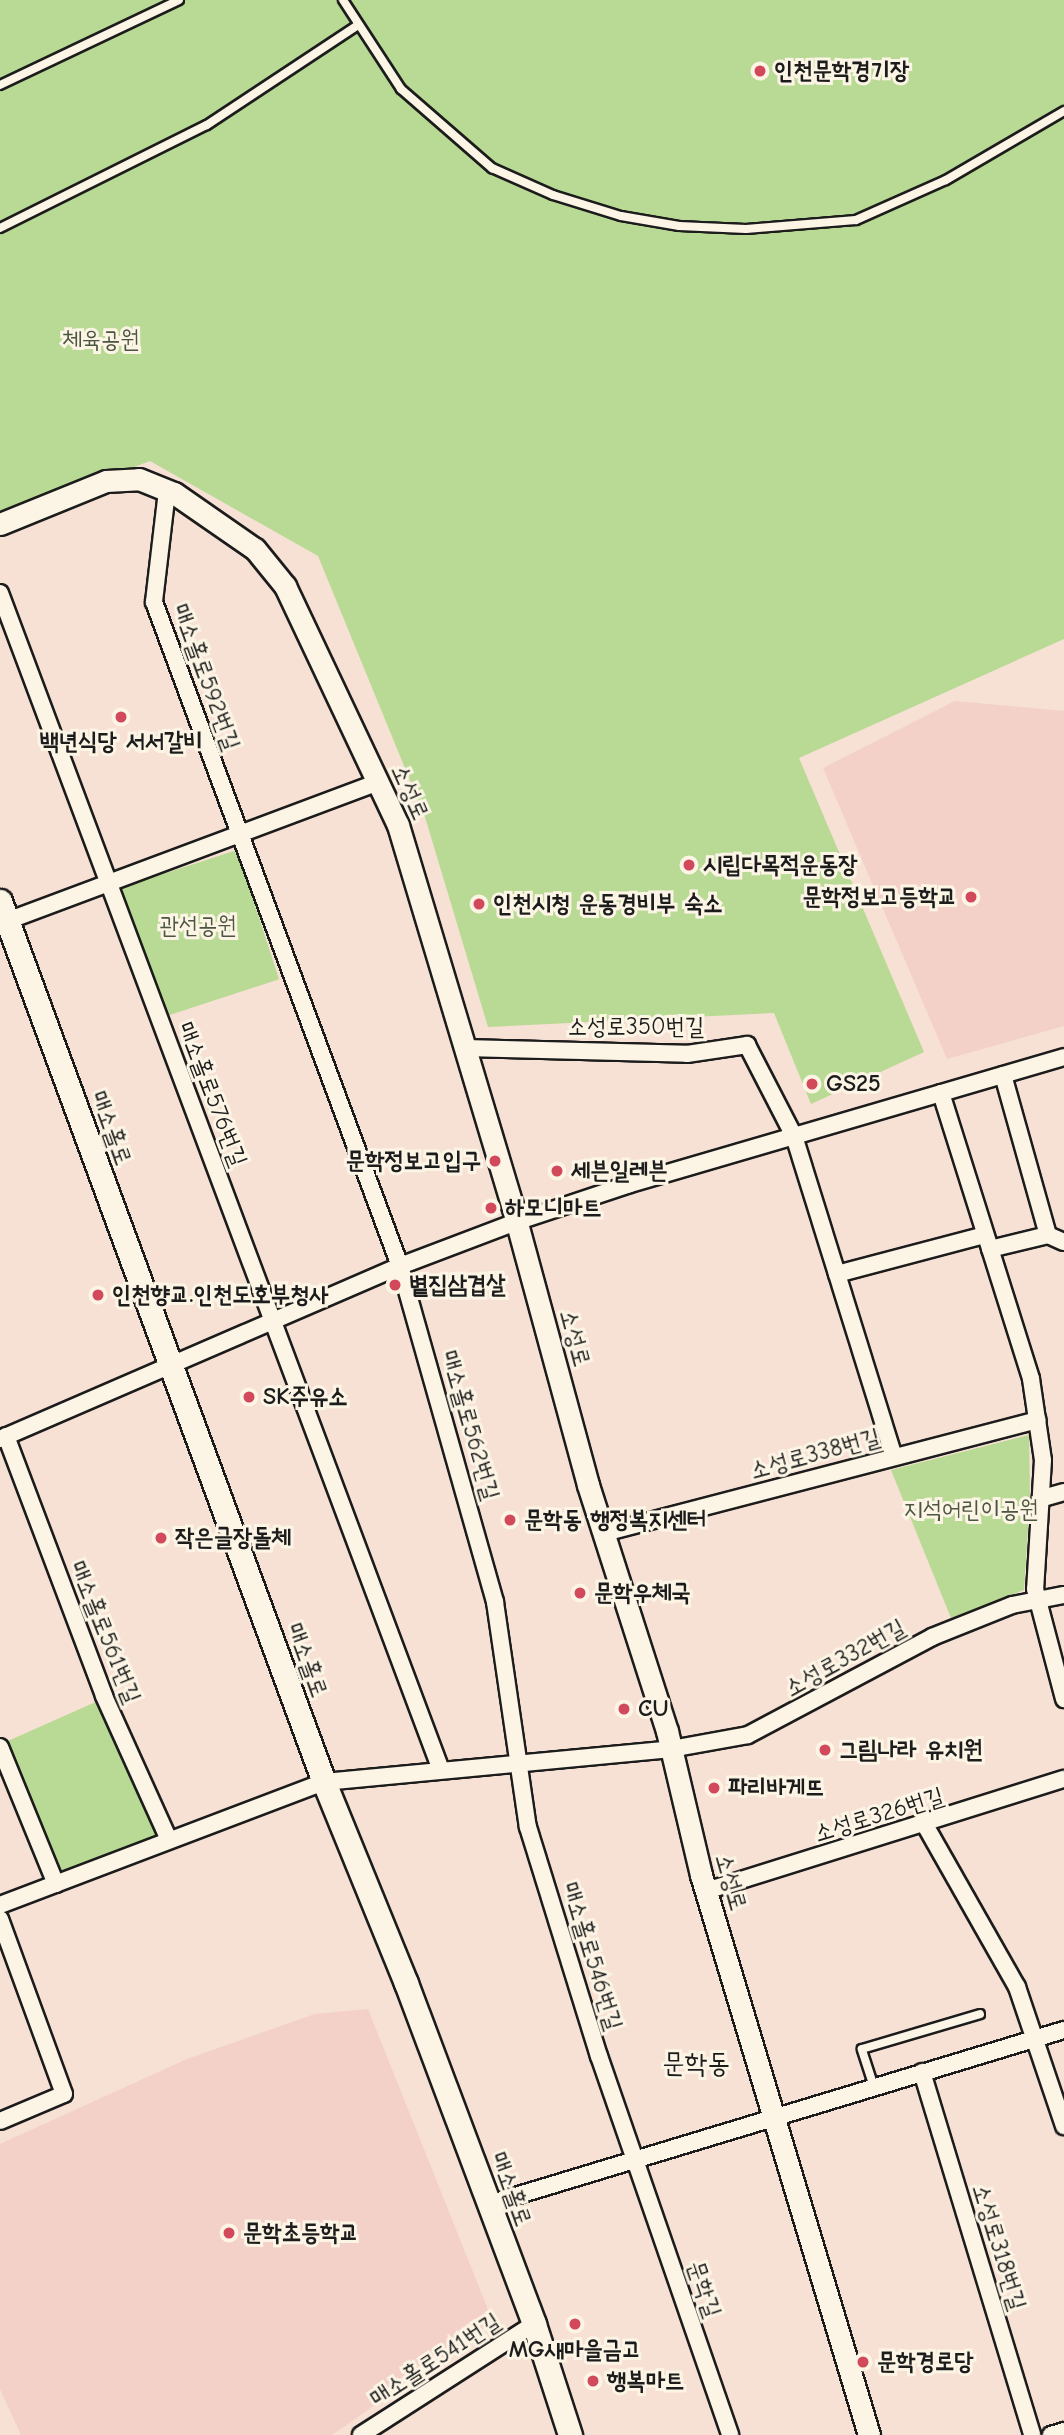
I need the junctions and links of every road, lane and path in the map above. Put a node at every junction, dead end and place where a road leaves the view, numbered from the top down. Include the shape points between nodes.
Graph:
1 (179, 0) edge
2 (343, 0) edge
3 (358, 25) junction
4 (0, 85) edge
5 (1064, 111) edge
6 (0, 228) edge
7 (167, 491) junction
8 (0, 524) edge
9 (0, 593) edge
10 (378, 782) junction
11 (240, 834) junction
12 (108, 883) junction
13 (4, 911) edge
14 (465, 1048) junction
15 (1064, 1057) edge
16 (1003, 1075) junction
17 (941, 1093) junction
18 (794, 1136) junction
19 (516, 1222) junction
20 (1048, 1235) junction
21 (987, 1242) junction
22 (1064, 1242) edge
23 (400, 1266) junction
24 (837, 1274) junction
25 (273, 1321) junction
26 (171, 1367) junction
27 (1038, 1420) junction
28 (3, 1437) edge
29 (894, 1457) junction
30 (1064, 1492) edge
31 (1043, 1498) junction
32 (604, 1533) junction
33 (1064, 1595) edge
34 (1038, 1599) junction
35 (1064, 1699) edge
36 (0, 1747) edge
37 (671, 1749) junction
38 (516, 1764) junction
39 (442, 1770) junction
40 (1064, 1779) edge
41 (324, 1782) junction
42 (925, 1825) junction
43 (169, 1840) junction
44 (56, 1884) junction
45 (706, 1891) junction
46 (0, 1905) edge
47 (0, 1919) edge
48 (981, 2014) dead end
49 (1064, 2030) edge
50 (1038, 2038) junction
51 (922, 2072) junction
52 (874, 2087) junction
53 (775, 2116) junction
54 (0, 2121) edge
55 (1064, 2126) edge
56 (634, 2158) junction
57 (489, 2204) junction
58 (534, 2324) junction
59 (1064, 2431) edge
60 (361, 2435) edge
61 (570, 2435) edge
62 (730, 2435) edge
63 (869, 2435) edge
64 (1032, 2435) edge
65 (1051, 2435) edge

1 - 4 lane
2 - 3 lane
3 - 5 lane via 401,89 492,168 587,206 679,226 746,229 856,220 946,180
3 - 6 lane via 207,125
7 - 8 street, 소성로 via 139,480 106,481
7 - 10 street, 소성로 via 256,549 285,586
7 - 11 street, 매소홀로592번길 via 154,601
9 - 12 street
10 - 11 street
10 - 14 street, 소성로 via 399,826
11 - 12 street
11 - 23 street
12 - 13 street
12 - 25 street, 매소홀로576번길
13 - 26 main road, 매소홀로
14 - 18 street, 소성로350번길 via 687,1054 747,1045
14 - 19 street, 소성로
15 - 16 street
16 - 17 street
16 - 20 street
17 - 18 street
17 - 21 street
18 - 19 street
18 - 24 street, 소성로350번길
19 - 23 street
19 - 32 street, 소성로
20 - 21 street
20 - 22 street
21 - 24 street
21 - 27 street via 1031,1380
23 - 25 street
23 - 38 street, 매소홀로562번길 via 495,1602
24 - 29 street, 소성로350번길
25 - 26 street
25 - 39 street
26 - 28 street
26 - 41 main road, 매소홀로
27 - 29 street, 소성로338번길
27 - 31 street
28 - 43 street, 매소홀로561번길 via 104,1696
29 - 32 street, 소성로338번길
30 - 31 street
31 - 34 street
32 - 37 street, 소성로
33 - 34 street, 소성로332번길
34 - 35 street
34 - 37 street, 소성로332번길 via 932,1637 748,1735
36 - 44 street
37 - 38 street
37 - 45 street, 소성로
38 - 39 street
38 - 56 street, 매소홀로546번길 via 528,1827
39 - 41 street
40 - 42 street, 소성로326번길
41 - 43 street
41 - 57 main road, 매소홀로
42 - 45 street, 소성로326번길
42 - 50 street via 1017,1987
43 - 44 street
44 - 46 street
45 - 53 street, 소성로
47 - 54 street via 64,2095
48 - 52 lane via 862,2049
49 - 50 street
50 - 51 street
50 - 55 street
51 - 52 street
51 - 64 street, 소성로318번길
52 - 53 street
53 - 56 street
53 - 63 street, 소성로
56 - 57 street
56 - 62 street, 문학길
57 - 58 main road, 매소홀로
58 - 60 street, 매소홀로541번길
58 - 61 main road, 매소홀로
59 - 65 street

